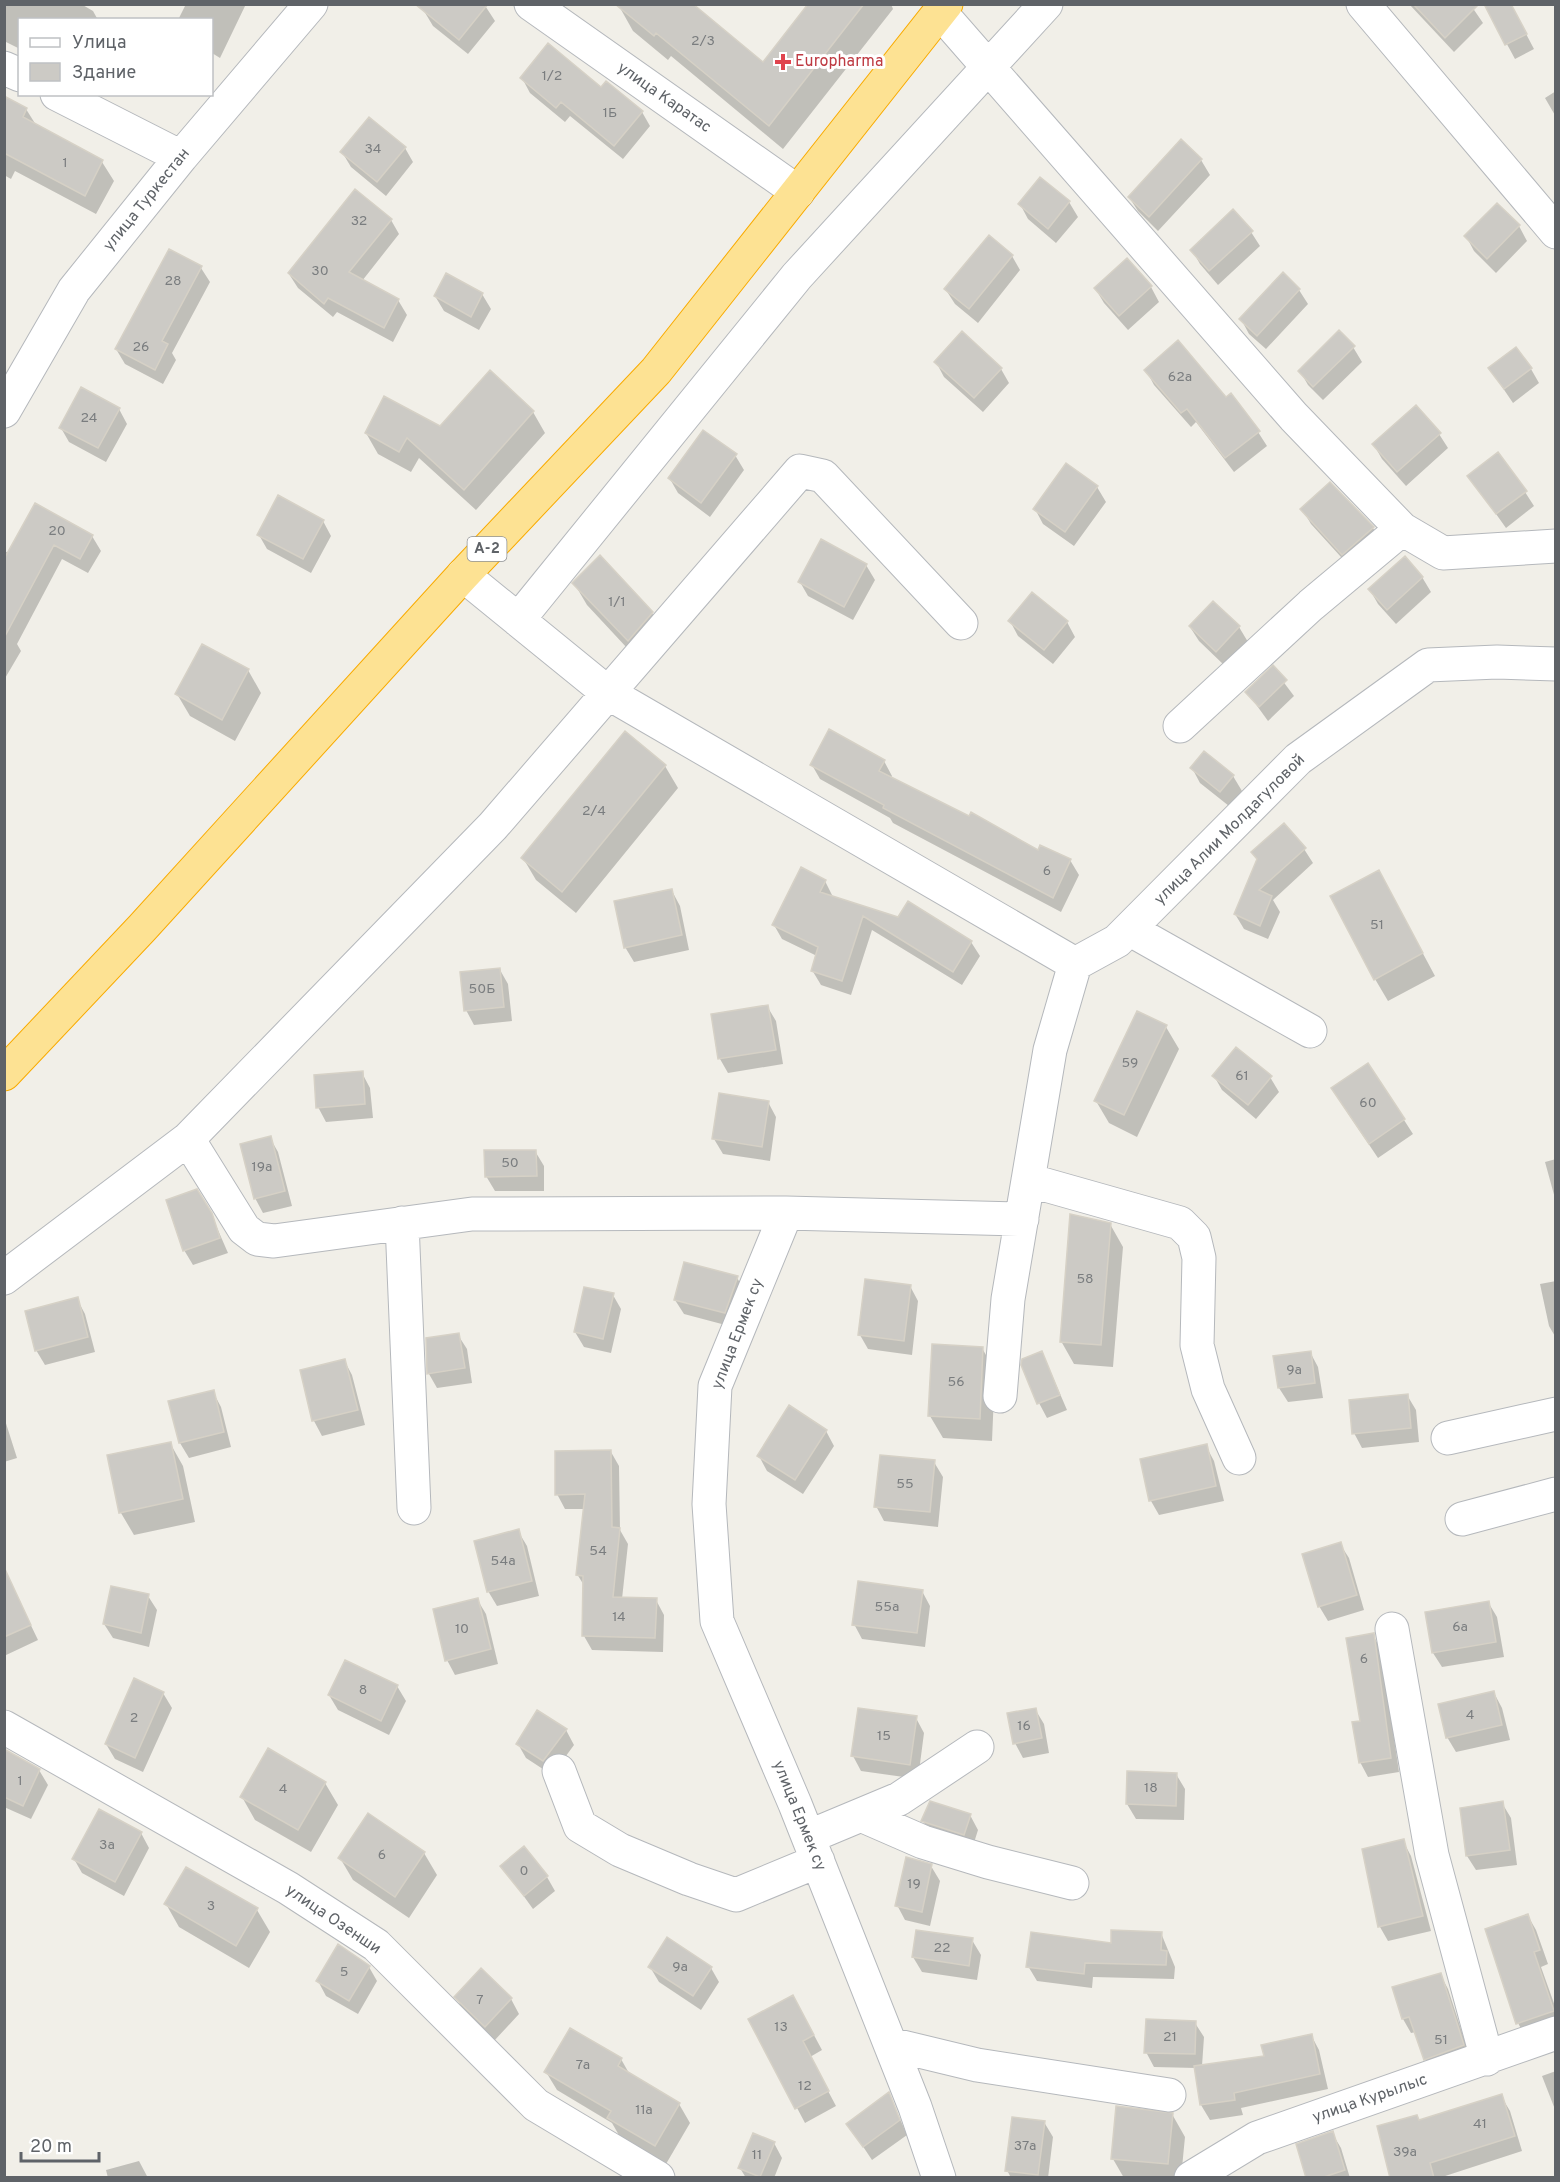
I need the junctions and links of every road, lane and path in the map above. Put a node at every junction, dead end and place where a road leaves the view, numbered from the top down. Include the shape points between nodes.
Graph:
1 (311, 4) edge
2 (531, 4) edge
3 (1046, 4) edge
4 (1363, 4) edge
5 (943, 8) edge
6 (989, 67) junction
7 (4, 68) edge
8 (18, 74) edge
9 (61, 96) edge
10 (181, 157) junction
11 (798, 192) junction
12 (1556, 232) edge
13 (4, 411) edge
14 (1401, 529) junction
15 (1556, 546) edge
16 (463, 575) junction
17 (519, 620) junction
18 (961, 622) dead end
19 (1556, 664) edge
20 (608, 693) junction
21 (1180, 726) dead end
22 (1129, 929) junction
23 (1075, 964) junction
24 (1310, 1031) dead end
25 (4, 1074) edge
26 (188, 1139) junction
27 (1028, 1180) junction
28 (786, 1213) junction
29 (1022, 1219) junction
30 (402, 1223) junction
31 (4, 1278) edge
32 (1000, 1396) dead end
33 (1556, 1414) edge
34 (1448, 1438) dead end
35 (1239, 1458) dead end
36 (1556, 1494) edge
37 (414, 1508) dead end
38 (1462, 1519) dead end
39 (1392, 1629) dead end
40 (4, 1727) edge
41 (977, 1747) dead end
42 (559, 1771) dead end
43 (861, 1815) junction
44 (813, 1849) junction
45 (1072, 1882) dead end
46 (1556, 2033) edge
47 (890, 2044) junction
48 (1487, 2059) junction
49 (1169, 2095) dead end
50 (658, 2178) edge
51 (939, 2178) edge
52 (1191, 2178) edge

1 - 10 street, улица Туркестан
2 - 11 street, улица Каратас
3 - 6 street
4 - 12 street
5 - 6 street
5 - 11 highway, A-2
6 - 14 street via 1294,417
6 - 17 street via 797,276
7 - 8 street
9 - 10 street
10 - 13 street, улица Туркестан via 74,290
11 - 16 highway, A-2 via 656,371
14 - 15 street via 1443,553
14 - 21 street via 1311,605
16 - 17 street
16 - 25 highway, A-2
17 - 20 street
18 - 20 street via 823,476 800,471
19 - 22 street, улица Алии Молдагуловой via 1428,665 1298,759
20 - 23 street
20 - 26 street via 493,826
22 - 23 street, улица Алии Молдагуловой via 1117,941
22 - 24 street
23 - 27 street via 1050,1050
26 - 30 street via 244,1229 256,1239 274,1241
26 - 31 street
27 - 29 street
27 - 35 street via 1180,1222 1194,1237 1199,1258 1197,1345 1208,1389
28 - 29 street
28 - 30 street via 472,1214
28 - 44 street, улица Ермек су via 716,1386 709,1503 717,1621
29 - 32 street via 1008,1299
30 - 37 street
33 - 34 street
36 - 38 street
39 - 48 street via 1432,1855
40 - 50 street, улица Озенши via 288,1888 376,1946 536,2105
41 - 43 street via 899,1799
42 - 44 street via 580,1826 620,1850 736,1895
43 - 44 street
43 - 45 street via 923,1842
44 - 47 street, улица Ермек су
46 - 48 street, улица Курылыс
47 - 49 street via 976,2065
47 - 51 street, улица Ермек су
48 - 52 street, улица Курылыс via 1257,2138

